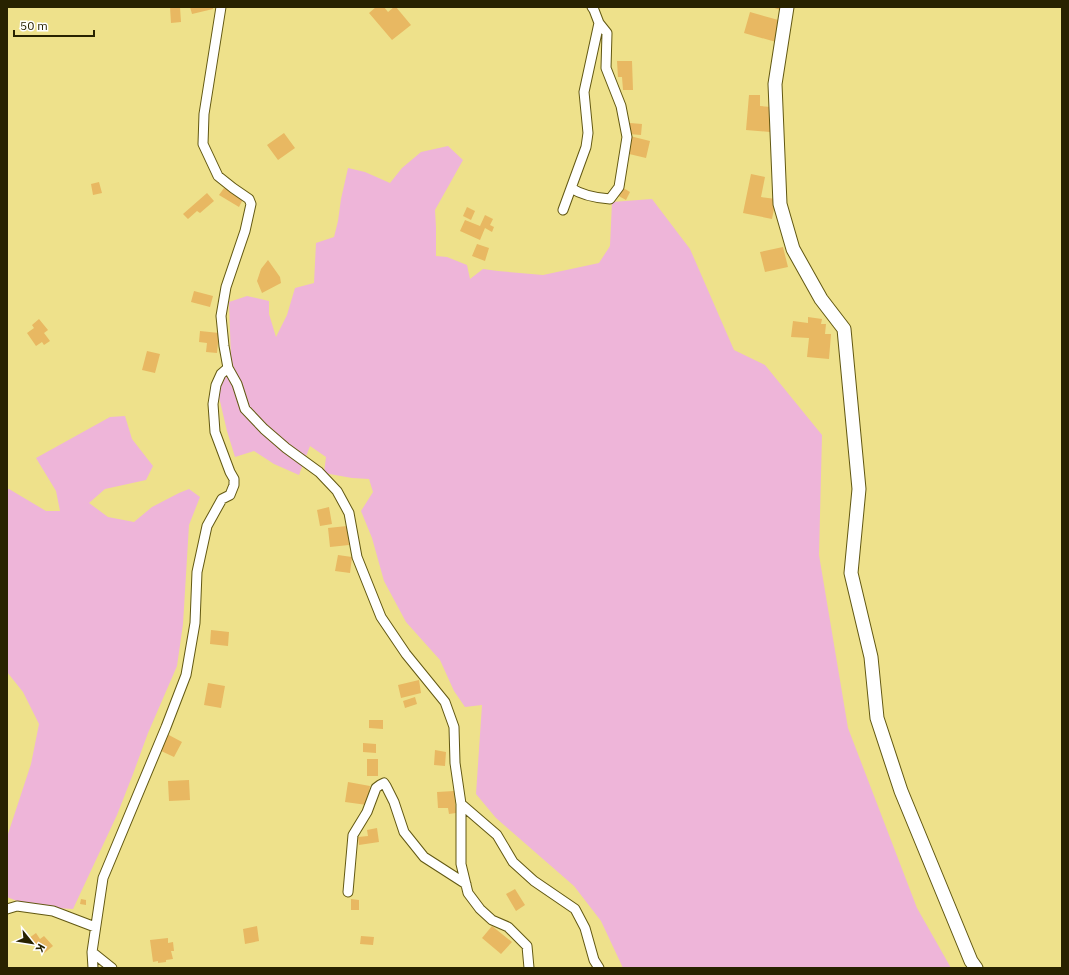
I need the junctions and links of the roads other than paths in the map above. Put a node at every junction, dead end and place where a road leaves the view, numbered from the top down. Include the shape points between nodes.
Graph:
1 (221, 7) edge
2 (592, 7) edge
3 (787, 7) edge
4 (599, 22) junction
5 (571, 188) junction
6 (563, 210) dead end
7 (228, 368) junction
8 (461, 804) junction
9 (466, 884) junction
10 (348, 892) dead end
11 (7, 909) edge
12 (95, 927) junction
13 (92, 952) junction
14 (93, 968) edge
15 (112, 968) edge
16 (529, 968) edge
17 (599, 968) edge
18 (976, 968) edge

1 - 7 street via 204,114 203,144 218,176 249,199 251,204 245,231 226,287 221,316
2 - 4 street
3 - 18 street via 775,84 780,204 793,249 821,299 844,329 858,489 851,573 871,658 877,718 901,791
4 - 5 street via 584,92 588,133 586,147
4 - 5 street via 607,33 606,68 621,106 626,137 619,187 610,199 579,193
5 - 6 street
7 - 8 street via 237,384 244,409 275,439 319,472 337,491 349,513 357,557 381,617 406,654 445,702 454,727 455,764
7 - 12 street via 220,374 213,404 215,432 234,479 234,485 230,495 222,499 207,526 198,572 195,623 186,675 103,878
8 - 9 street via 461,864
8 - 17 street via 497,835 513,862 534,881 575,909 585,928 594,960
9 - 10 street via 424,857 404,832 394,802 384,783 376,788 367,812 353,835
9 - 16 street via 468,893 480,909 492,920 508,927 527,946
11 - 12 street via 17,906 53,911
12 - 13 street
13 - 14 street
13 - 15 street

